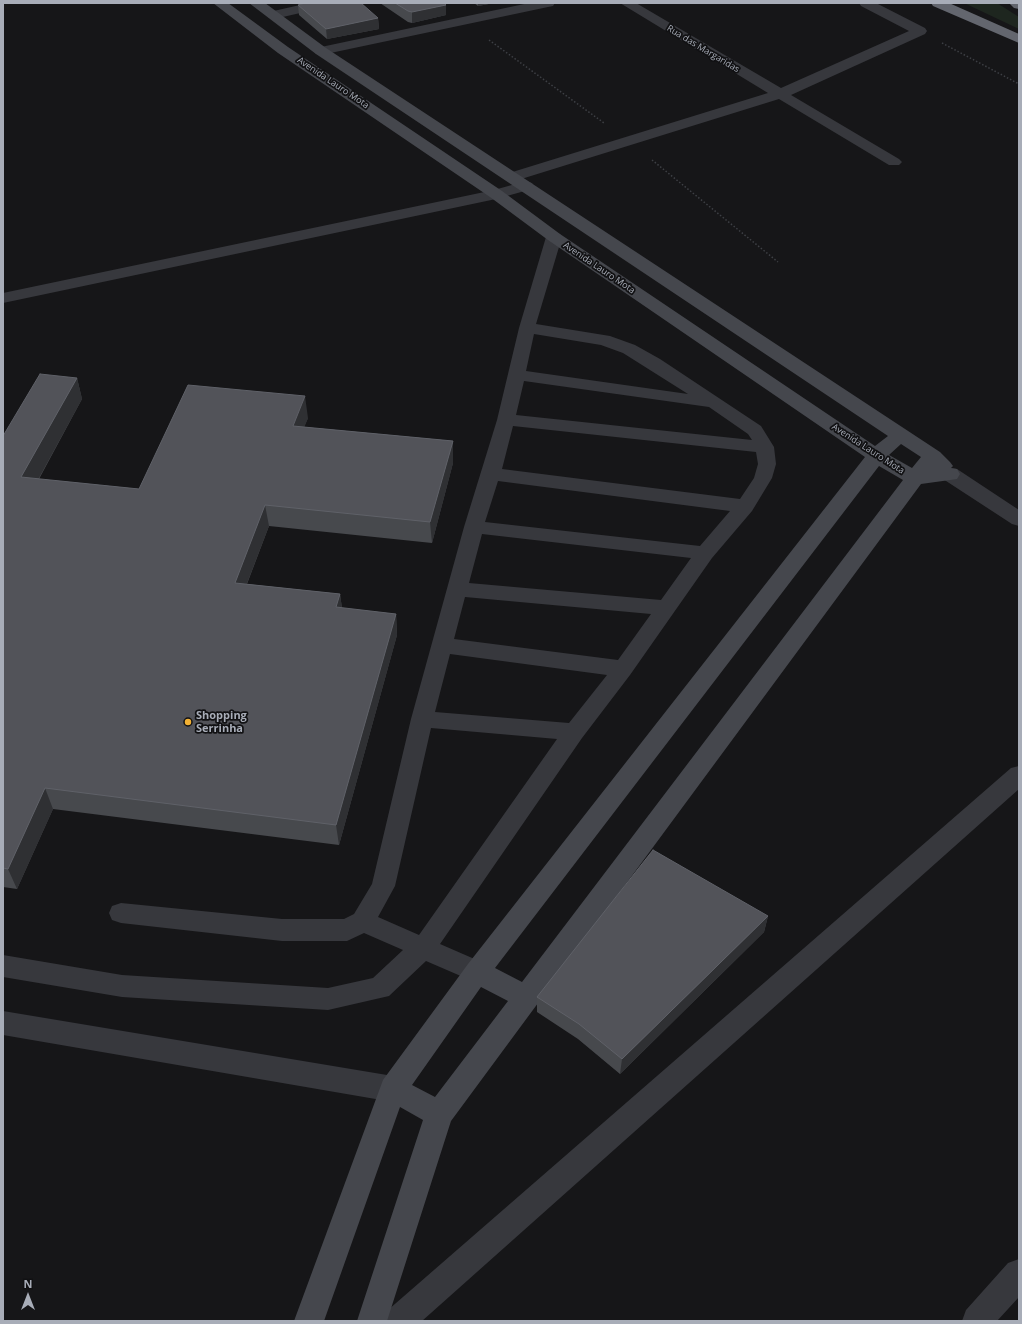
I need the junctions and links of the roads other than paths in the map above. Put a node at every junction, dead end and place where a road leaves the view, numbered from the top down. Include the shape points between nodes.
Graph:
1 (220, 3) edge
2 (256, 3) edge
3 (326, 3) edge
4 (548, 3) edge
5 (627, 3) edge
6 (866, 3) edge
7 (938, 3) edge
8 (1016, 3) edge
9 (1019, 5) edge
10 (450, 12) dead end
11 (274, 15) junction
12 (462, 20) junction
13 (1015, 36) edge
14 (316, 47) junction
15 (283, 50) junction
16 (778, 94) junction
17 (894, 162) dead end
18 (519, 181) junction
19 (496, 194) junction
20 (574, 219) junction
21 (548, 233) junction
22 (3, 298) edge
23 (527, 328) junction
24 (516, 375) junction
25 (713, 402) junction
26 (506, 420) junction
27 (900, 435) junction
28 (766, 446) junction
29 (876, 456) junction
30 (933, 456) junction
31 (491, 474) junction
32 (950, 474) junction
33 (914, 478) junction
34 (744, 506) junction
35 (1019, 520) edge
36 (474, 527) junction
37 (705, 553) junction
38 (457, 588) junction
39 (667, 608) junction
40 (443, 645) junction
41 (623, 669) junction
42 (422, 719) junction
43 (574, 732) junction
44 (1019, 774) edge
45 (121, 913) dead end
46 (363, 921) junction
47 (424, 947) junction
48 (3, 966) edge
49 (477, 972) junction
50 (527, 998) junction
51 (3, 1023) edge
52 (394, 1089) junction
53 (439, 1114) junction
54 (1019, 1274) edge
55 (309, 1321) edge
56 (372, 1321) edge
57 (399, 1321) edge
58 (976, 1321) edge

1 - 15 street, Avenida Lauro Mota
2 - 11 street, Avenida Lauro Mota
3 - 11 street
4 - 12 street
5 - 16 street, Rua das Margaridas
6 - 16 street via 920,31
7 - 13 highway
8 - 9 highway
10 - 12 street
11 - 14 street, Avenida Lauro Mota
12 - 14 street
14 - 15 street
14 - 18 street, Avenida Lauro Mota
15 - 19 street, Avenida Lauro Mota
16 - 17 street, Rua das Margaridas
16 - 18 street
18 - 19 street
18 - 20 street, Avenida Lauro Mota
19 - 21 street, Avenida Lauro Mota
19 - 22 street
20 - 21 street
20 - 27 street, Avenida Lauro Mota
21 - 23 lane
21 - 29 street, Avenida Lauro Mota
23 - 24 lane
23 - 25 lane via 604,340 629,349
24 - 25 lane
24 - 26 lane
25 - 28 lane via 755,430
26 - 28 lane
26 - 31 lane
27 - 29 street
27 - 30 street, Avenida Lauro Mota
28 - 34 lane via 767,464 763,478
29 - 33 street, Avenida Lauro Mota
29 - 49 street
30 - 32 street, Avenida Lauro Mota
30 - 33 street
31 - 34 lane
31 - 36 lane
32 - 33 street, Avenida Lauro Mota
32 - 35 street
33 - 50 street
34 - 37 lane
36 - 37 lane
36 - 38 lane
37 - 39 lane
38 - 39 lane
38 - 40 lane
39 - 41 lane
40 - 41 lane
40 - 42 lane
41 - 43 lane
42 - 43 lane
42 - 46 lane via 383,886
43 - 47 lane
44 - 57 street
45 - 46 lane via 282,930 347,930
46 - 47 lane
47 - 48 lane via 380,988 328,999 122,986
47 - 49 lane
49 - 50 street
49 - 52 street
50 - 53 street
51 - 52 street
52 - 53 street
52 - 55 street
53 - 56 street
54 - 58 street

